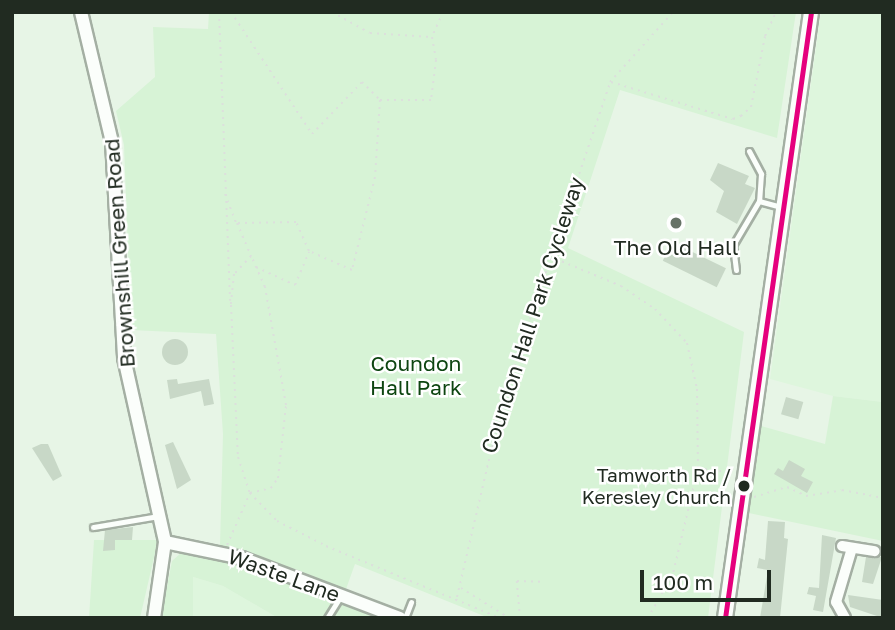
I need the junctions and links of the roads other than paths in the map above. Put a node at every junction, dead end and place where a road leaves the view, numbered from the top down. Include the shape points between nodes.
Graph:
1 (80, 12) edge
2 (811, 12) edge
3 (749, 151) dead end
4 (759, 201) junction
5 (785, 208) junction
6 (736, 270) dead end
7 (162, 516) junction
8 (93, 527) dead end
9 (165, 542) junction
10 (879, 549) edge
11 (341, 596) junction
12 (411, 602) dead end
13 (154, 618) edge
14 (327, 618) edge
15 (400, 618) edge
16 (405, 618) edge
17 (725, 618) edge
18 (845, 618) edge

1 - 7 street, Brownshill Green Road via 112,142 124,358
2 - 5 main road
3 - 4 lane via 761,174
4 - 5 lane
4 - 6 lane via 733,245
5 - 17 main road
7 - 8 lane
7 - 9 street, Brownshill Green Road
9 - 11 street, Waste Lane via 224,552
9 - 13 street, Brownshill Green Road
10 - 18 street via 847,547 836,601
11 - 14 lane
11 - 15 street, Waste Lane
12 - 16 lane

